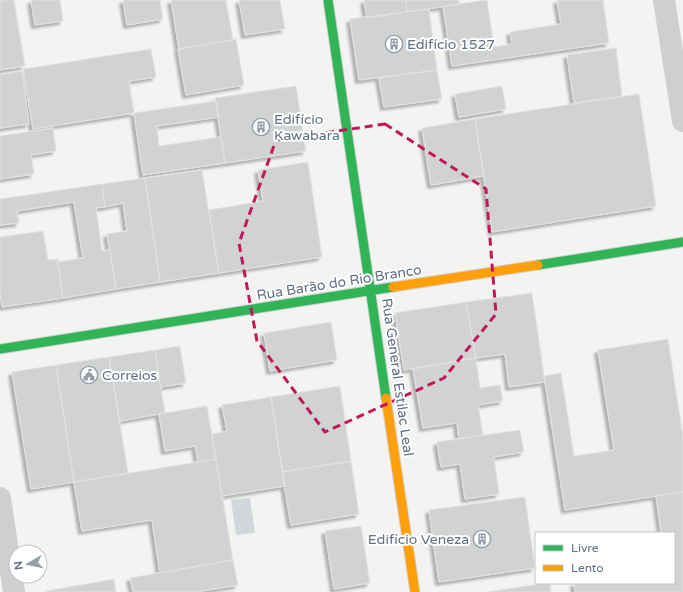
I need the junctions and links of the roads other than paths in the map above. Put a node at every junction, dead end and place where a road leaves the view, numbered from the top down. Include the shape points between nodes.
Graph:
1 (328, 0) edge
2 (664, 0) edge
3 (683, 121) edge
4 (683, 242) edge
5 (371, 291) junction
6 (0, 349) edge
7 (0, 498) edge
8 (14, 592) edge
9 (415, 592) edge

1 - 5 street, Rua General Estilac Leal
2 - 3 street
4 - 5 street, Rua Barão do Rio Branco
5 - 6 street, Rua Barão do Rio Branco
5 - 9 street, Rua General Estilac Leal
7 - 8 street

